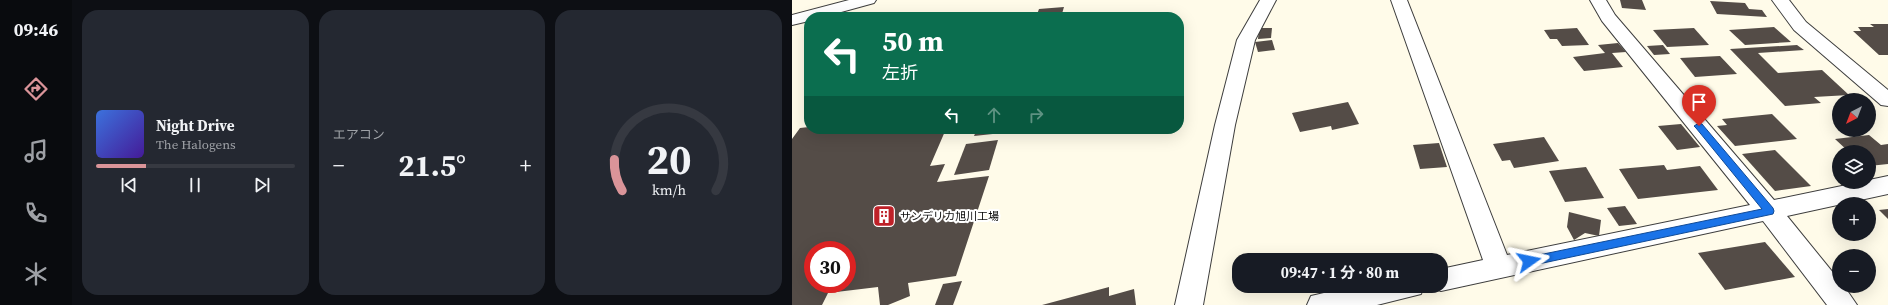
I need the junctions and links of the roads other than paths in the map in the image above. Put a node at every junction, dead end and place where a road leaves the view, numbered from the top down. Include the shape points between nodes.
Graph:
1 (868, 0) edge
2 (1268, 0) edge
3 (1399, 0) edge
4 (1598, 0) edge
5 (1780, 0) edge
6 (822, 12) edge
7 (804, 17) edge
8 (792, 20) edge
9 (1888, 100) edge
10 (1888, 185) edge
11 (1769, 211) junction
12 (1499, 268) junction
13 (1448, 279) edge
14 (1378, 293) edge
15 (1189, 305) edge
16 (1321, 305) edge
17 (1843, 305) edge

1 - 6 street
2 - 15 street via 1246,40 1225,125
3 - 12 street
4 - 11 street via 1608,16
5 - 9 street via 1800,26
7 - 8 street
10 - 11 street
11 - 12 street
11 - 17 street
12 - 13 street
14 - 16 street

